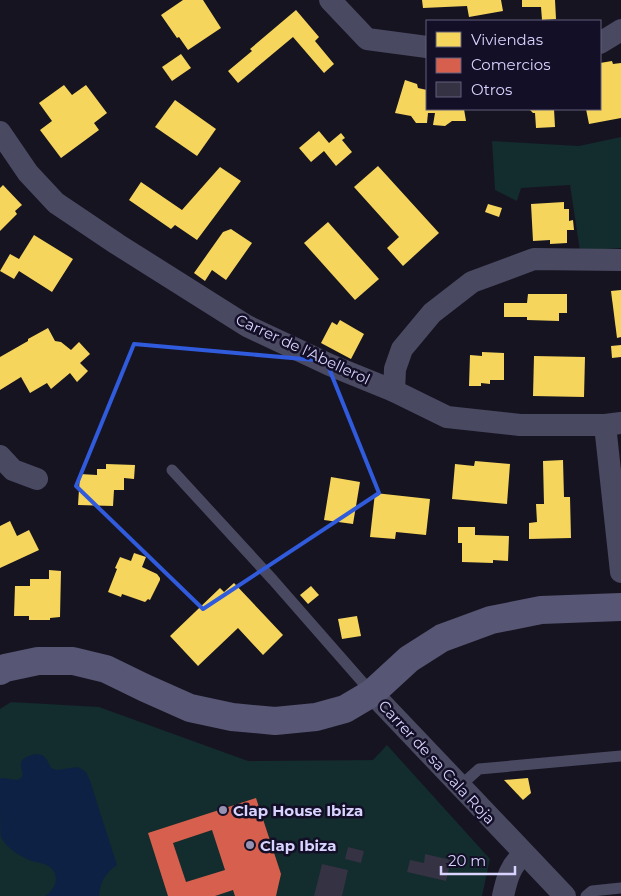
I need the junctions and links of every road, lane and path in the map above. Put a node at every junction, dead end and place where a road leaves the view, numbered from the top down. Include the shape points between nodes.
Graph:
1 (330, 0) edge
2 (621, 30) edge
3 (601, 42) edge
4 (426, 47) edge
5 (0, 132) edge
6 (621, 260) edge
7 (394, 391) junction
8 (613, 424) edge
9 (0, 456) edge
10 (172, 470) dead end
11 (37, 480) dead end
12 (621, 572) edge
13 (621, 607) edge
14 (0, 671) edge
15 (372, 693) junction
16 (621, 756) edge
17 (460, 786) junction
18 (524, 854) junction
19 (621, 888) edge
20 (503, 896) edge
21 (565, 896) edge
22 (586, 896) edge

1 - 4 street via 367,39
2 - 3 street
5 - 7 street, Carrer de l'Abellerol via 28,173 56,203 117,244 247,326
6 - 7 street via 534,259 472,282 432,312 402,349 395,369
7 - 8 street, Carrer de l'Abellerol via 447,417 520,425
8 - 12 street, Carrer de l'Abellerol
9 - 11 street via 13,470
10 - 15 lane
13 - 15 street via 541,610 491,620 442,638 409,659
14 - 15 street via 38,661 73,661 106,669 190,708 232,717 275,721 316,717 345,709
15 - 17 street, Carrer de sa Cala Roja
16 - 17 lane via 479,769
17 - 18 street, Carrer de sa Cala Roja
18 - 20 street via 515,861
18 - 21 street, Carrer de sa Cala Roja
19 - 22 lane via 592,891

